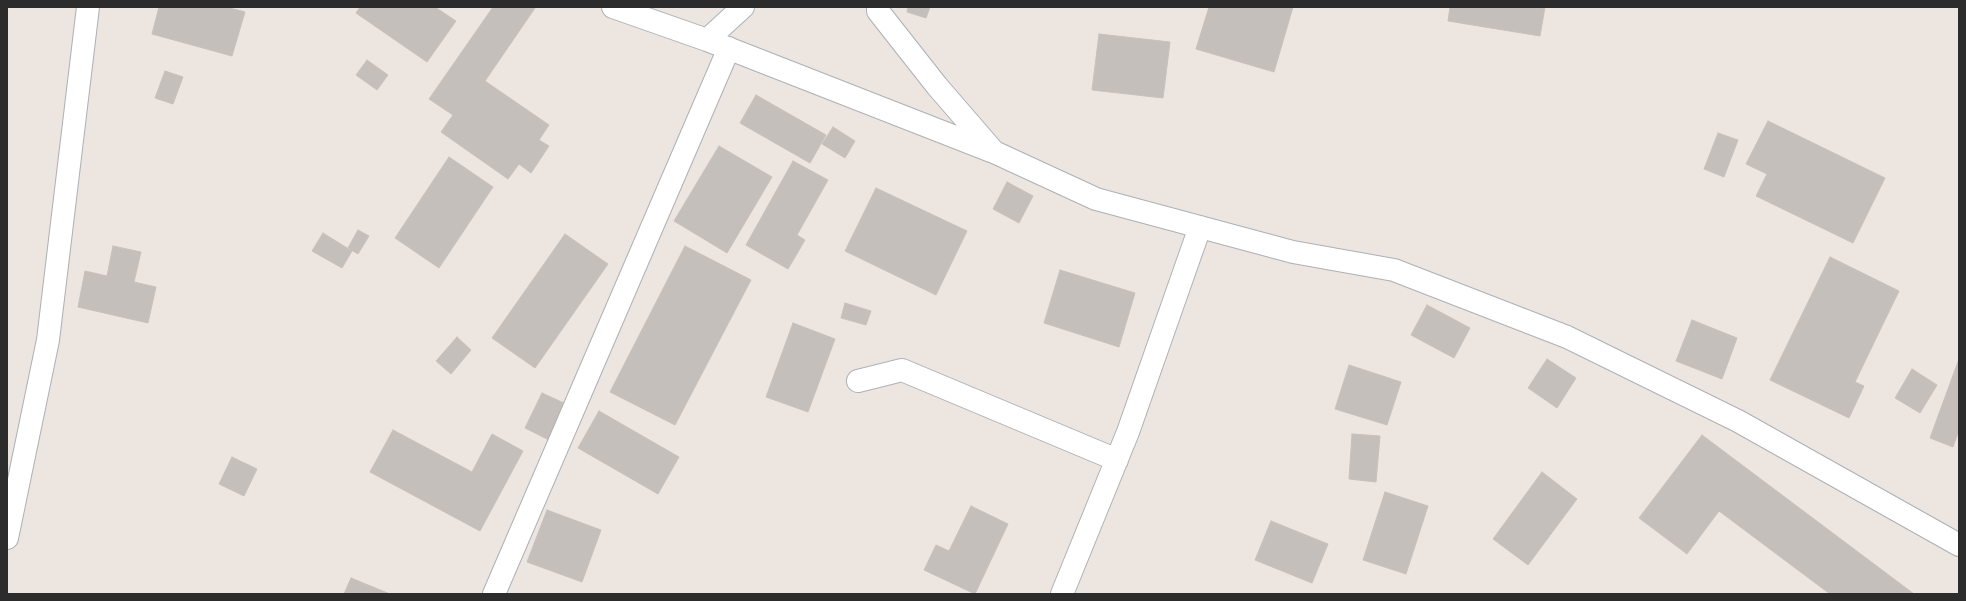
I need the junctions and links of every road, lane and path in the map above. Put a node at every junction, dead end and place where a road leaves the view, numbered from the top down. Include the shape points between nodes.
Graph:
1 (88, 7) edge
2 (613, 7) edge
3 (743, 7) edge
4 (878, 7) edge
5 (707, 40) junction
6 (728, 48) junction
7 (994, 152) junction
8 (1200, 227) junction
9 (858, 381) dead end
10 (1117, 460) junction
11 (7, 538) edge
12 (1959, 545) edge
13 (494, 594) edge
14 (1062, 594) edge

1 - 11 street via 48,340
2 - 5 street
3 - 5 street
4 - 7 street via 878,11 937,86
5 - 6 street
6 - 7 street
6 - 13 street
7 - 8 street via 1096,199
8 - 10 street
8 - 12 street via 1293,252 1394,270 1567,337 1738,421
9 - 10 street via 902,370
10 - 14 street

